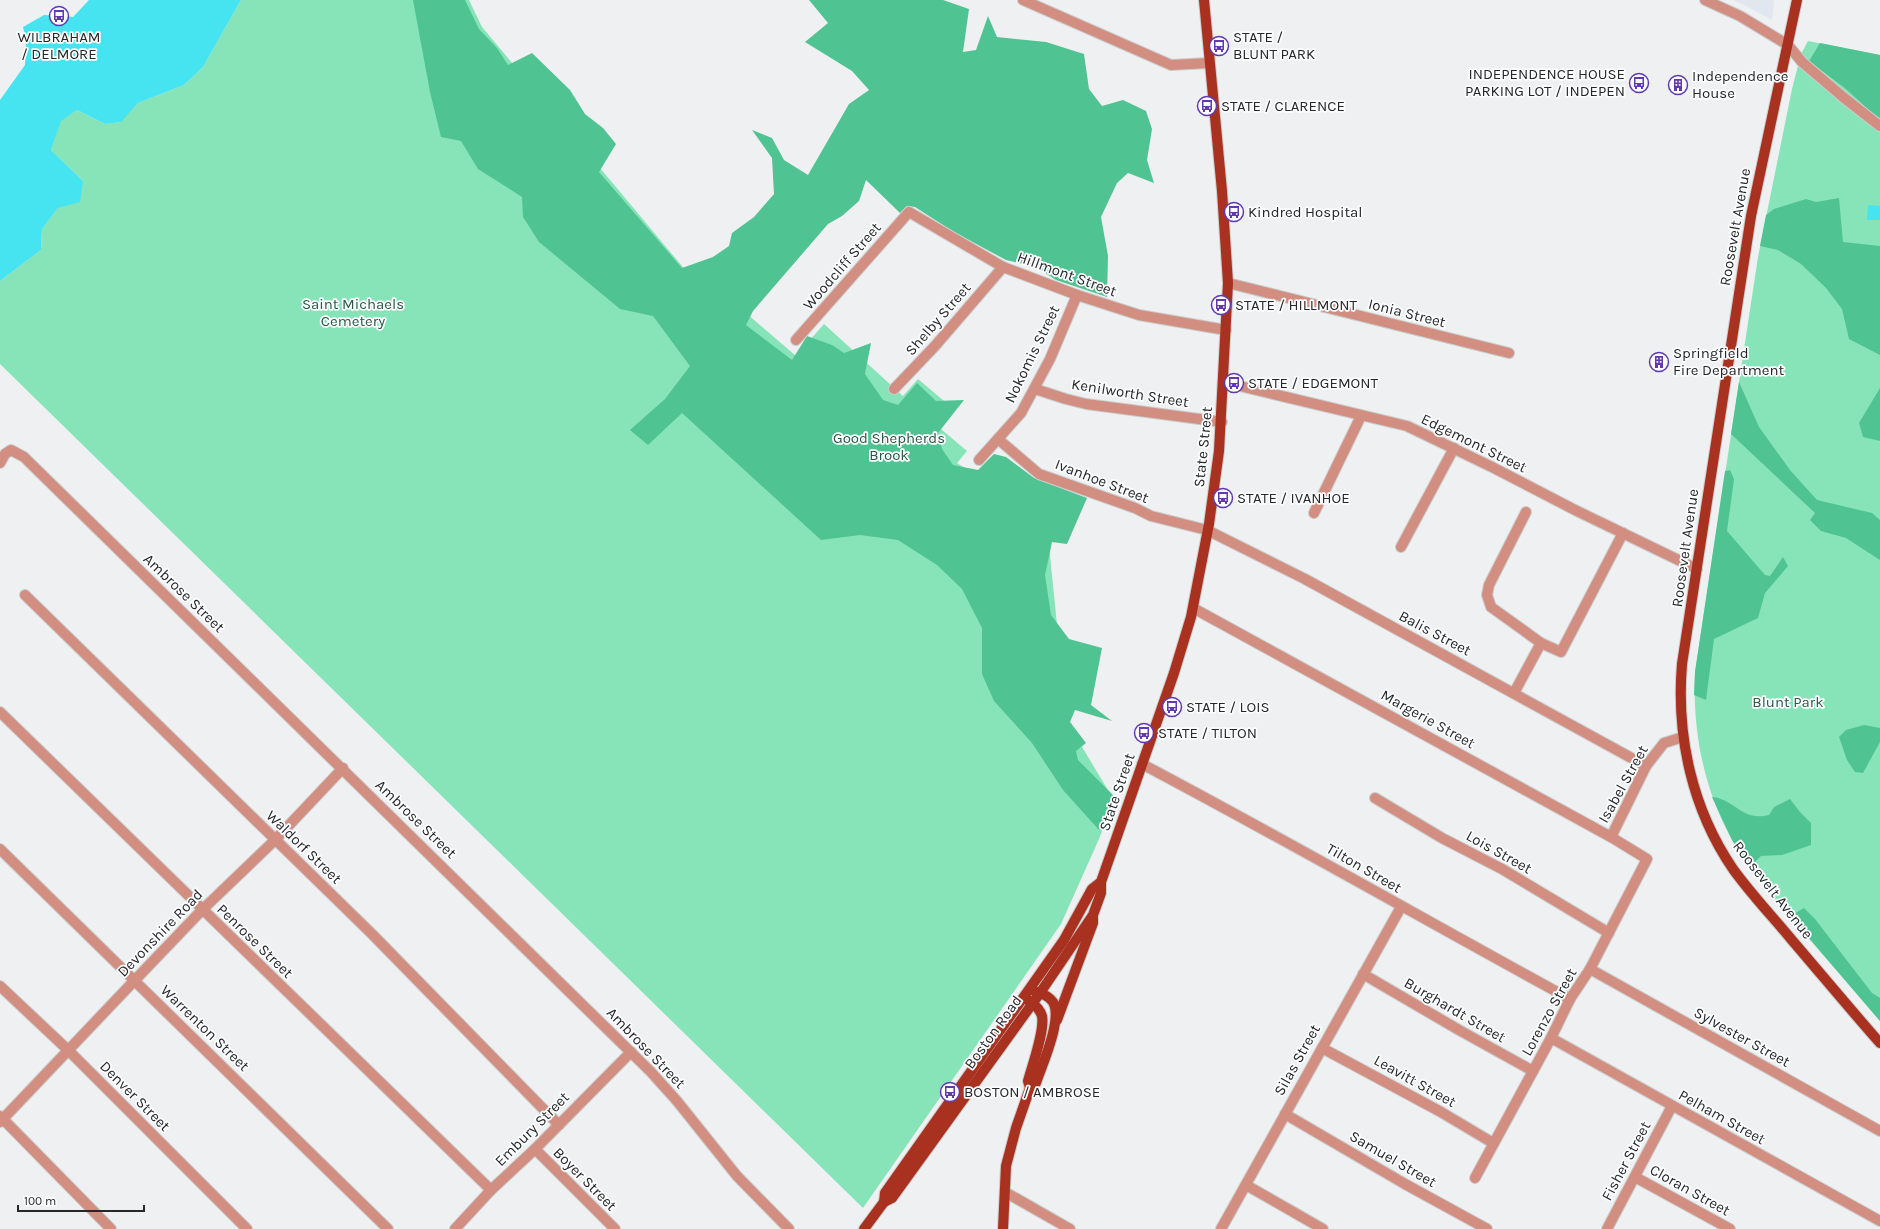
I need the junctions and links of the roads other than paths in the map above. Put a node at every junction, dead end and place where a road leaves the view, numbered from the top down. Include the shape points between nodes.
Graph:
1 (1023, 0) edge
2 (1204, 0) edge
3 (1705, 0) edge
4 (1797, 0) edge
5 (1788, 45) junction
6 (1209, 62) junction
7 (1880, 126) edge
8 (909, 212) joint
9 (1003, 267) junction
10 (1228, 283) junction
11 (1077, 295) junction
12 (1226, 330) junction
13 (796, 340) dead end
14 (1509, 353) dead end
15 (1223, 382) junction
16 (894, 389) dead end
17 (1035, 389) junction
18 (1361, 416) junction
19 (1222, 422) junction
20 (998, 439) junction
21 (1454, 448) junction
22 (979, 460) dead end
23 (0, 463) edge
24 (1526, 512) dead end
25 (1314, 513) dead end
26 (1207, 530) junction
27 (1623, 533) junction
28 (1401, 547) dead end
29 (1697, 569) junction
30 (25, 595) dead end
31 (1193, 608) junction
32 (1541, 643) junction
33 (1514, 693) junction
34 (0, 712) edge
35 (1683, 737) junction
36 (1142, 764) junction
37 (1646, 766) junction
38 (343, 768) junction
39 (1375, 798) dead end
40 (1611, 837) junction
41 (275, 840) junction
42 (0, 849) edge
43 (1647, 859) joint
44 (1101, 882) junction
45 (1401, 907) junction
46 (202, 910) junction
47 (1093, 915) junction
48 (1609, 933) junction
49 (1590, 969) junction
50 (1363, 974) junction
51 (135, 980) junction
52 (0, 986) edge
53 (1026, 993) junction
54 (1040, 993) junction
55 (1570, 999) junction
56 (1033, 1003) junction
57 (1054, 1027) junction
58 (1551, 1038) junction
59 (1880, 1043) edge
60 (1322, 1048) junction
61 (68, 1050) junction
62 (630, 1052) junction
63 (1533, 1071) junction
64 (1030, 1088) junction
65 (1672, 1106) junction
66 (1285, 1114) junction
67 (1, 1119) edge
68 (559, 1125) junction
69 (1880, 1131) edge
70 (1493, 1143) junction
71 (535, 1150) junction
72 (1635, 1177) junction
73 (1475, 1178) dead end
74 (1246, 1185) junction
75 (491, 1190) junction
76 (1005, 1192) junction
77 (884, 1202) junction
78 (1880, 1221) edge
79 (111, 1229) edge
80 (247, 1229) edge
81 (388, 1229) edge
82 (455, 1229) edge
83 (614, 1229) edge
84 (789, 1229) edge
85 (864, 1229) edge
86 (1003, 1229) edge
87 (1070, 1229) edge
88 (1221, 1229) edge
89 (1323, 1229) edge
90 (1487, 1229) edge
91 (1607, 1229) edge
92 (1730, 1229) edge

1 - 6 street via 1171,65
2 - 6 main road, State Street
3 - 5 street via 1740,16
4 - 5 main road, Roosevelt Avenue
5 - 7 street via 1802,62
5 - 29 main road, Roosevelt Avenue via 1751,216
6 - 10 main road, State Street
8 - 9 street, Hillmont Street
8 - 13 street, Woodcliff Street
9 - 11 street, Hillmont Street
9 - 16 street, Shelby Street
10 - 12 main road, State Street
10 - 14 street, Ionia Street
11 - 12 street, Hillmont Street via 1139,315
11 - 17 street, Nokomis Street
12 - 15 main road, State Street
15 - 18 street, Edgemont Street
15 - 19 main road, State Street
17 - 19 street, Kenilworth Street via 1086,404
17 - 20 street, Nokomis Street via 1021,413
18 - 21 street, Edgemont Street via 1406,426
18 - 25 street
19 - 26 main road, State Street
20 - 22 street, Nokomis Street
20 - 26 street, Ivanhoe Street via 1039,474 1151,516
21 - 27 street, Edgemont Street
21 - 28 street
23 - 38 street, Ambrose Street via 7,452 13,450 24,456
24 - 32 street via 1488,585 1487,595 1491,607
26 - 31 main road, State Street
26 - 33 street, Balis Street via 1305,579
27 - 29 street, Edgemont Street
27 - 32 street via 1561,652
29 - 35 main road, Roosevelt Avenue via 1682,671
30 - 41 street, Waldorf Street
31 - 36 main road, State Street via 1178,662
31 - 40 street, Margerie Street
32 - 33 street
33 - 37 street, Balis Street
34 - 46 street, Penrose Street
35 - 37 street, Isabel Street via 1664,743
35 - 59 main road, Roosevelt Avenue via 1700,804 1727,859 1754,896
36 - 44 main road, State Street
36 - 45 street, Tilton Street via 1261,827
37 - 40 street, Isabel Street
38 - 41 street, Devonshire Road
38 - 62 street, Ambrose Street
39 - 48 street, Lois Street
40 - 43 street, Margerie Street
41 - 46 street, Devonshire Road
41 - 68 street, Waldorf Street via 455,1017
42 - 51 street, Warrenton Street
43 - 48 street, Lorenzo Street
44 - 47 main road, State Street via 1101,893
44 - 53 main road, State Street via 1092,889 1064,940
45 - 50 street, Silas Street
45 - 55 street, Tilton Street
46 - 51 street, Devonshire Road
46 - 75 street, Penrose Street
47 - 54 main road, State Street
47 - 57 main road via 1093,923
48 - 49 street, Lorenzo Street
49 - 55 street, Lorenzo Street
49 - 69 street, Sylvester Street
50 - 60 street, Silas Street
50 - 63 street, Burghardt Street
51 - 61 street, Devonshire Road
51 - 81 street, Warrenton Street
52 - 61 street, Denver Street
53 - 54 main road
53 - 56 main road
53 - 77 main road, Boston Road via 885,1192
54 - 56 main road, Boston Road
54 - 57 main road via 1053,1003
55 - 58 street, Lorenzo Street
56 - 64 main road via 1042,1017 1041,1033 1028,1081
56 - 77 main road, Boston Road via 892,1198
57 - 64 main road via 1036,1083
58 - 63 street, Lorenzo Street
58 - 65 street, Pelham Street
60 - 66 street, Silas Street
60 - 70 street, Leavitt Street
61 - 67 street, Devonshire Road
61 - 80 street, Denver Street
62 - 68 street, Embury Street
62 - 84 street, Ambrose Street via 669,1092 737,1176
63 - 70 street, Lorenzo Street
64 - 76 main road via 1009,1153
65 - 72 street, Fisher Street
65 - 78 street, Pelham Street
66 - 74 street, Silas Street
66 - 90 street, Samuel Street
67 - 79 street
68 - 71 street, Embury Street
70 - 73 street, Lorenzo Street
71 - 75 street, Embury Street
71 - 83 street, Boyer Street
72 - 91 street, Fisher Street
72 - 92 street, Cloran Street
74 - 88 street, Silas Street
74 - 89 street
75 - 82 street, Embury Street
76 - 86 main road
76 - 87 street
77 - 85 main road, Boston Road

